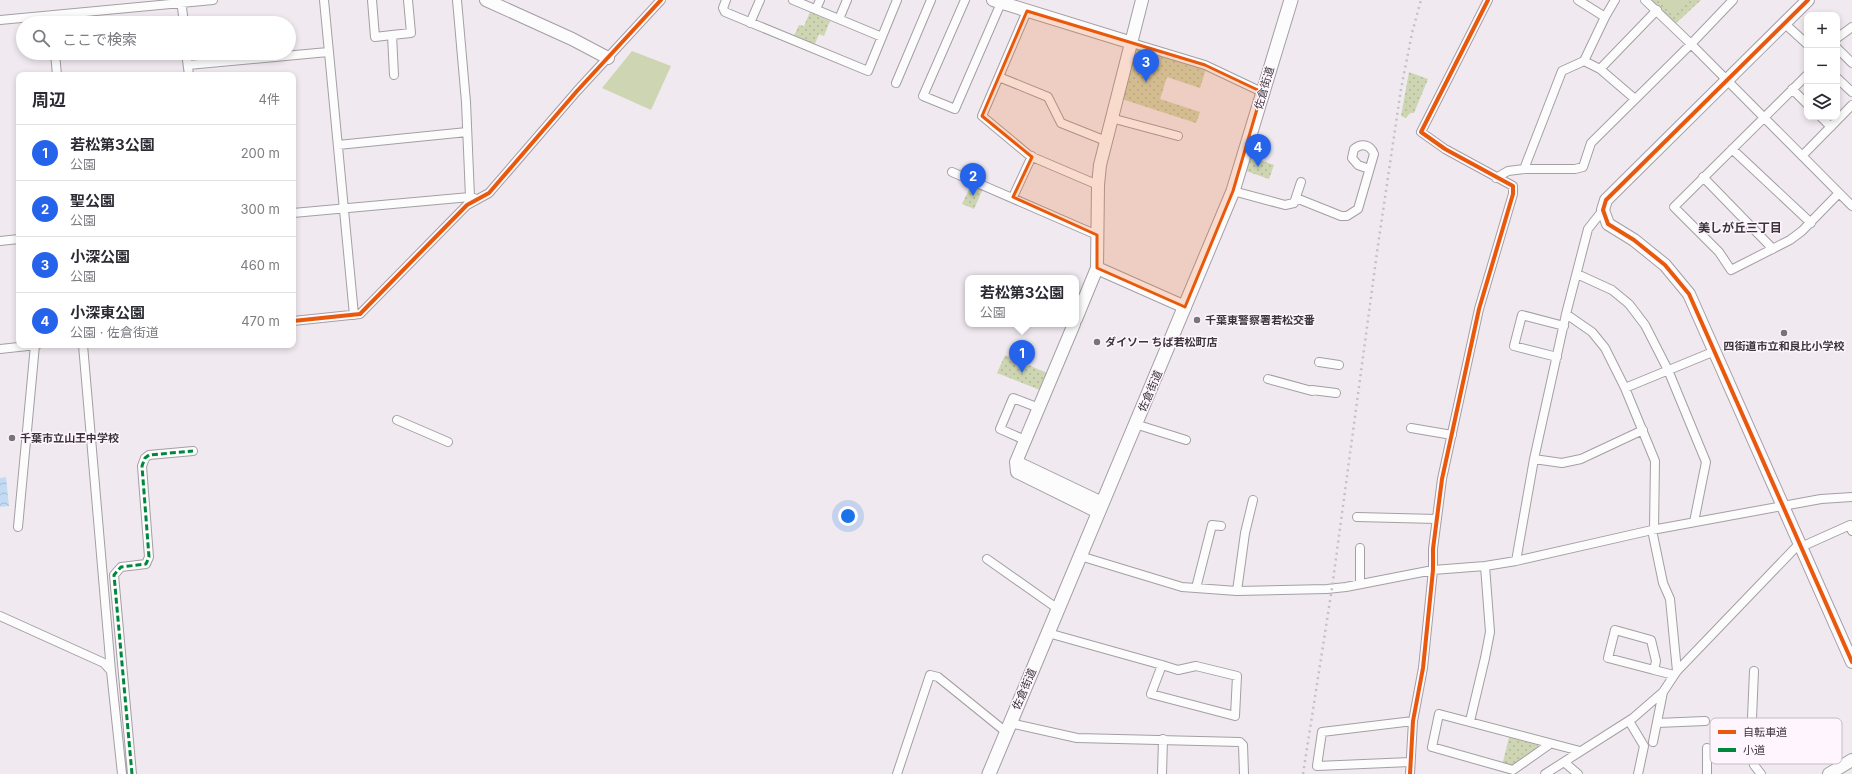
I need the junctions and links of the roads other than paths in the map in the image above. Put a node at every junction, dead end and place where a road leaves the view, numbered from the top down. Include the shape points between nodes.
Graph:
1 (213, 0) edge
2 (324, 0) edge
3 (372, 0) edge
4 (408, 0) edge
5 (457, 0) edge
6 (486, 0) edge
7 (661, 0) edge
8 (726, 0) edge
9 (760, 0) edge
10 (793, 0) edge
11 (820, 0) edge
12 (847, 0) edge
13 (897, 0) edge
14 (931, 0) edge
15 (965, 0) edge
16 (1142, 0) edge
17 (1291, 0) edge
18 (1488, 0) edge
19 (1578, 0) edge
20 (1615, 0) edge
21 (1645, 0) edge
22 (1733, 0) edge
23 (1808, 0) edge
24 (997, 1) edge
25 (182, 2) edge
26 (816, 10) junction
27 (1657, 10) junction
28 (1027, 11) junction
29 (74, 16) edge
30 (183, 16) edge
31 (1605, 17) junction
32 (839, 19) junction
33 (0, 20) edge
34 (16, 20) edge
35 (750, 23) junction
36 (1784, 23) junction
37 (1852, 27) edge
38 (392, 35) junction
39 (1840, 36) edge
40 (882, 37) junction
41 (1804, 41) edge
42 (1132, 43) junction
43 (1691, 44) junction
44 (1840, 51) edge
45 (328, 52) junction
46 (296, 55) edge
47 (608, 58) junction
48 (55, 60) edge
49 (187, 60) edge
50 (242, 60) edge
51 (1584, 61) junction
52 (1852, 63) edge
53 (188, 65) junction
54 (1600, 69) junction
55 (57, 72) edge
56 (189, 72) edge
57 (394, 75) dead end
58 (999, 77) junction
59 (1804, 78) edge
60 (1726, 80) junction
61 (1840, 81) edge
62 (896, 83) dead end
63 (1792, 89) junction
64 (1262, 92) junction
65 (1852, 92) edge
66 (1635, 99) junction
67 (1804, 101) edge
68 (1852, 105) edge
69 (1763, 117) junction
70 (1111, 118) junction
71 (1824, 120) edge
72 (1831, 127) junction
73 (467, 132) junction
74 (1178, 136) dead end
75 (1106, 141) junction
76 (338, 145) junction
77 (1732, 148) junction
78 (1032, 156) junction
79 (1802, 156) junction
80 (1369, 169) dead end
81 (1524, 169) junction
82 (952, 172) dead end
83 (1703, 177) junction
84 (1496, 178) junction
85 (1301, 182) dead end
86 (1098, 185) junction
87 (1233, 191) junction
88 (1840, 193) junction
89 (470, 197) junction
90 (1013, 197) junction
91 (1296, 198) junction
92 (479, 199) junction
93 (1852, 206) edge
94 (344, 208) junction
95 (1603, 210) junction
96 (296, 213) edge
97 (1811, 223) junction
98 (1097, 235) junction
99 (16, 239) edge
100 (0, 241) edge
101 (1773, 249) junction
102 (1097, 268) junction
103 (1577, 274) junction
104 (1185, 307) junction
105 (1079, 312) edge
106 (1566, 314) junction
107 (354, 315) junction
108 (296, 321) edge
109 (1564, 326) junction
110 (1073, 327) edge
111 (16, 347) edge
112 (36, 348) edge
113 (83, 348) edge
114 (0, 349) edge
115 (1715, 351) junction
116 (1557, 357) junction
117 (1319, 362) dead end
118 (1339, 366) dead end
119 (1668, 370) junction
120 (1268, 379) dead end
121 (1625, 388) junction
122 (1336, 393) dead end
123 (1039, 408) junction
124 (397, 420) dead end
125 (1135, 424) junction
126 (1411, 428) dead end
127 (1643, 430) junction
128 (1452, 435) junction
129 (1025, 440) junction
130 (1186, 440) dead end
131 (448, 442) dead end
132 (193, 452) dead end
133 (1534, 459) junction
134 (1852, 497) edge
135 (1253, 500) dead end
136 (1782, 506) junction
137 (1100, 508) junction
138 (1357, 517) dead end
139 (1437, 519) junction
140 (1694, 522) junction
141 (1221, 526) dead end
142 (18, 527) dead end
143 (1851, 527) edge
144 (1653, 529) junction
145 (1800, 545) junction
146 (1360, 548) dead end
147 (1080, 556) junction
148 (987, 559) dead end
149 (1516, 561) junction
150 (1485, 566) junction
151 (1433, 570) junction
152 (1360, 584) junction
153 (1196, 588) junction
154 (1237, 591) junction
155 (1058, 609) junction
156 (0, 616) edge
157 (1048, 633) junction
158 (1852, 662) edge
159 (1162, 665) junction
160 (1654, 670) junction
161 (111, 671) junction
162 (1754, 671) dead end
163 (1676, 673) junction
164 (1663, 692) junction
165 (1752, 718) edge
166 (1413, 721) junction
167 (1470, 721) junction
168 (1629, 721) junction
169 (1705, 721) dead end
170 (1657, 723) junction
171 (1008, 728) junction
172 (1163, 739) junction
173 (1653, 742) dead end
174 (1550, 744) junction
175 (1707, 748) dead end
176 (1580, 751) junction
177 (1852, 760) edge
178 (1410, 762) junction
179 (1564, 762) junction
180 (1754, 764) edge
181 (122, 774) edge
182 (132, 774) edge
183 (896, 774) edge
184 (989, 774) edge
185 (1162, 774) edge
186 (1244, 774) edge
187 (1410, 774) edge
188 (1545, 774) edge
189 (1578, 774) edge
190 (1638, 774) edge
191 (1708, 774) edge
192 (1760, 774) edge
193 (1829, 774) edge

1 - 25 street
2 - 45 street
3 - 38 street via 375,36
4 - 38 street via 411,33
5 - 73 street
6 - 47 street
7 - 47 street
8 - 35 street via 723,8 725,12
9 - 35 street
10 - 26 street
11 - 26 street
12 - 32 street
13 - 40 street
14 - 62 street
15 - 24 street via 924,96 955,109
16 - 42 street
17 - 64 main road, 佐倉街道
18 - 84 street via 1421,132
19 - 31 street
20 - 31 street
21 - 27 street
22 - 43 street
23 - 36 street
24 - 28 street
25 - 29 street
25 - 30 street
26 - 32 street
27 - 43 street
27 - 54 street
28 - 42 street
28 - 58 street
31 - 51 street
32 - 40 street
33 - 34 street
35 - 40 street via 868,71
36 - 41 street
36 - 60 street
37 - 39 street
38 - 57 street
42 - 64 street via 1204,65
42 - 70 street
43 - 60 street
43 - 66 street
44 - 52 street
45 - 46 street
45 - 76 street
47 - 92 street via 489,193
48 - 55 street
49 - 53 street
50 - 53 street
51 - 54 street
51 - 81 street via 1562,71
53 - 56 street
54 - 66 street
58 - 75 street via 1048,97 1061,123
58 - 78 street via 982,116
59 - 63 street
60 - 69 street
60 - 95 street via 1606,200
61 - 65 street
63 - 67 street
63 - 69 street
64 - 87 main road, 佐倉街道
66 - 81 street via 1591,143 1583,167
68 - 72 street
69 - 77 street
69 - 79 street
70 - 74 street
70 - 75 street
71 - 72 street
72 - 79 street
73 - 76 street
73 - 89 street
75 - 86 street
76 - 94 street
77 - 83 street
77 - 97 street
78 - 86 street
78 - 90 street
79 - 88 street
80 - 91 street via 1358,209 1347,216
81 - 84 street via 1508,171
82 - 90 street
83 - 101 street
83 - 101 street via 1674,207 1719,252 1731,270
84 - 128 street via 1513,186 1513,194 1479,309
85 - 91 street
86 - 98 street
87 - 91 street via 1285,205 1294,203
87 - 104 main road, 佐倉街道
88 - 93 street
88 - 97 street
89 - 92 street
89 - 94 street
90 - 98 street
92 - 107 street via 466,205 360,314
94 - 96 street
94 - 107 street
95 - 103 street via 1588,229
95 - 115 street via 1608,224 1634,240 1665,265 1689,294
97 - 101 street via 1790,240
98 - 102 street
99 - 100 street
102 - 104 street
102 - 105 street
103 - 106 street
103 - 119 street via 1612,290 1629,304 1645,325
104 - 125 main road, 佐倉街道
106 - 109 street
106 - 121 street via 1592,332 1601,343 1614,363
107 - 108 street
109 - 116 street
109 - 116 street via 1522,315 1514,346
110 - 123 street
111 - 114 street
112 - 142 street
113 - 161 street
115 - 119 street
115 - 136 street
116 - 133 street
117 - 118 street
119 - 121 street
119 - 140 street via 1706,462
120 - 122 street
121 - 127 street
123 - 129 street
123 - 129 street via 1013,398 1000,429
124 - 131 street
125 - 130 street
125 - 137 main road, 佐倉街道
126 - 128 street
127 - 133 street via 1581,459 1562,463
127 - 144 street via 1655,461
128 - 139 street via 1442,479
129 - 137 street via 1016,462 1017,472
132 - 182 street via 149,455 145,458 142,466 149,557 146,564 121,567 114,575
133 - 149 street
134 - 136 street
135 - 154 street via 1245,533
136 - 140 street
136 - 145 street
137 - 147 main road, 佐倉街道
138 - 139 street
139 - 151 street
140 - 144 street
141 - 153 street via 1212,525
143 - 145 street
144 - 149 street
144 - 163 street via 1663,584 1670,599
145 - 158 street
145 - 163 street
146 - 152 street
147 - 153 street via 1182,587
147 - 155 main road, 佐倉街道
148 - 155 street
149 - 150 street
150 - 151 street
150 - 167 street via 1490,632
151 - 152 street
151 - 166 street via 1423,668
152 - 154 street via 1327,589
153 - 154 street
155 - 157 main road, 佐倉街道
156 - 161 street via 104,663
157 - 159 street
157 - 171 main road, 佐倉街道
159 - 159 street via 1178,670 1196,666 1237,676 1236,716 1151,694
160 - 160 street via 1608,658 1615,630 1651,640 1656,661
160 - 163 street
161 - 181 street
162 - 165 street
163 - 164 street
164 - 168 street
164 - 170 street
166 - 178 street
166 - 178 street via 1322,732 1316,766
167 - 174 street
167 - 174 street via 1439,714 1432,747 1513,770
168 - 176 street
168 - 190 street via 1644,746
169 - 170 street
170 - 173 street
171 - 172 street via 1077,738
171 - 183 street via 938,677 930,675
171 - 184 main road, 佐倉街道
172 - 185 street
172 - 186 street via 1240,742 1243,745
174 - 176 street
175 - 191 street
176 - 179 street
177 - 193 street
178 - 187 street
179 - 188 street
179 - 189 street
180 - 192 street

